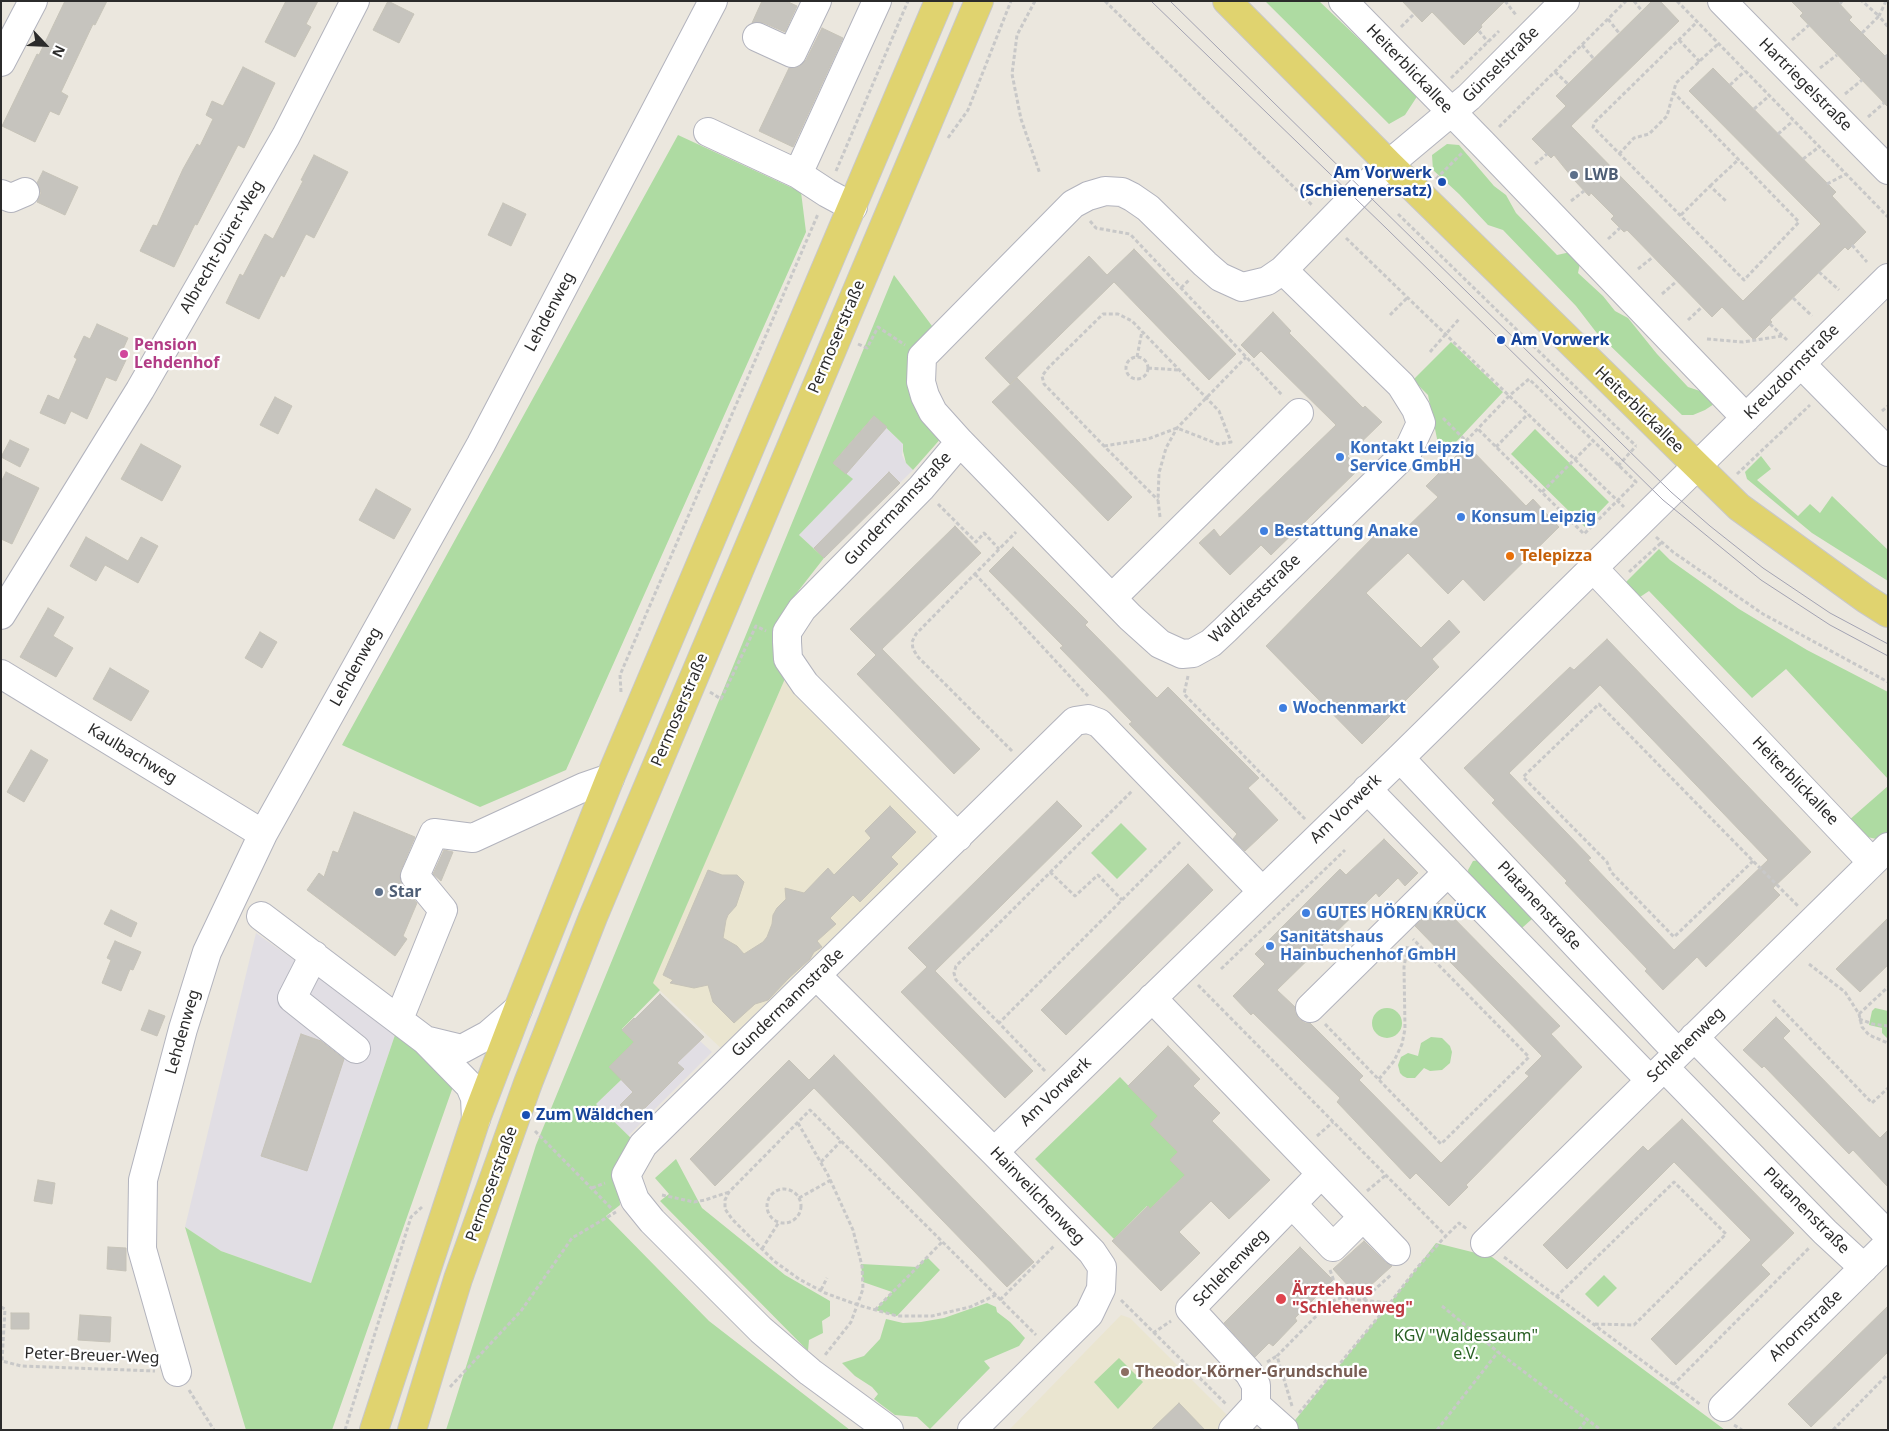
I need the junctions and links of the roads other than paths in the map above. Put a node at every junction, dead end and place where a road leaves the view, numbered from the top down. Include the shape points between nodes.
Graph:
1 (33, 1) edge
2 (355, 1) edge
3 (713, 1) edge
4 (817, 1) edge
5 (877, 1) edge
6 (939, 1) edge
7 (978, 1) edge
8 (1226, 1) edge
9 (1343, 1) edge
10 (1565, 1) edge
11 (1722, 1) edge
12 (757, 37) dead end
13 (4, 48) edge
14 (1452, 112) junction
15 (708, 132) dead end
16 (1389, 164) junction
17 (1888, 170) edge
18 (798, 174) junction
19 (853, 207) junction
20 (1283, 270) junction
21 (1888, 278) edge
22 (1801, 364) junction
23 (1299, 413) road end
24 (1746, 418) junction
25 (960, 442) junction
26 (1888, 452) edge
27 (1697, 466) junction
28 (1593, 568) junction
29 (1112, 598) junction
30 (1888, 613) edge
31 (1, 615) edge
32 (1, 674) edge
33 (1400, 758) junction
34 (610, 778) junction
35 (1367, 789) junction
36 (263, 834) junction
37 (958, 837) junction
38 (1880, 855) edge
39 (1448, 872) junction
40 (1262, 891) junction
41 (261, 916) dead end
42 (314, 956) junction
43 (816, 976) junction
44 (1152, 998) junction
45 (1310, 1008) road end
46 (518, 1009) junction
47 (399, 1019) junction
48 (425, 1040) junction
49 (356, 1049) dead end
50 (1672, 1059) junction
51 (476, 1119) junction
52 (994, 1152) junction
53 (1321, 1174) junction
54 (1292, 1205) junction
55 (1363, 1217) junction
56 (1888, 1236) edge
57 (1485, 1243) road end
58 (1888, 1244) edge
59 (1396, 1261) road end
60 (1864, 1268) junction
61 (177, 1372) road end
62 (1256, 1405) junction
63 (1719, 1412) road end
64 (1231, 1418) edge
65 (374, 1430) edge
66 (412, 1430) edge
67 (889, 1430) edge
68 (972, 1430) edge
69 (1284, 1430) edge

1 - 13 street
2 - 31 street, Albrecht-Dürer-Weg via 286,136 140,390
3 - 36 street, Lehdenweg via 481,444
4 - 12 street via 792,52
5 - 18 street
6 - 19 main road
7 - 66 main road, Permoserstraße via 593,917 528,1083 458,1278
8 - 16 main road, Heiterblickallee
9 - 14 street, Heiterblickallee
10 - 14 street, Günselstraße
11 - 17 street, Hartriegelstraße
14 - 16 street, Günselstraße
14 - 24 street, Heiterblickallee
15 - 18 street
16 - 20 street
16 - 27 main road, Heiterblickallee
18 - 19 street
19 - 34 main road
20 - 25 street, Gundermannstraße via 1267,281 1242,287 1220,277 1148,208 1122,192 1105,191 1088,196 1073,204 922,356 924,396 933,412
20 - 29 street, Waldzieststraße via 1401,385 1419,416 1408,451 1211,643 1193,653 1182,654 1160,644
21 - 22 street, Kreuzdornstraße
22 - 24 street, Kreuzdornstraße
22 - 26 street
23 - 29 street
24 - 27 street, Kreuzdornstraße
25 - 29 street, Waldzieststraße
25 - 37 street, Gundermannstraße via 921,488 802,609 787,632 786,642 788,659 805,684
27 - 28 street, Am Vorwerk
27 - 30 main road, Heiterblickallee via 1739,507
28 - 33 street, Am Vorwerk
28 - 38 street, Heiterblickallee
32 - 36 street, Kaulbachweg
33 - 35 street, Am Vorwerk
33 - 50 street, Platanenstraße
34 - 46 main road
34 - 47 street via 473,838 434,833 416,876 443,910
35 - 39 street, Platanenstraße
35 - 40 street, Am Vorwerk
36 - 61 street, Lehdenweg via 207,952 143,1180 142,1249
37 - 40 street, Gundermannstraße via 1075,721 1088,719 1099,723
37 - 43 street, Gundermannstraße
38 - 50 street, Schlehenweg
39 - 45 street
39 - 50 street, Platanenstraße
40 - 44 street, Am Vorwerk
41 - 42 street
42 - 47 street
42 - 49 street via 292,998
43 - 52 street, Hainveilchenweg
43 - 67 street, Gundermannstraße via 643,1145 631,1188 652,1221 761,1330 810,1372
44 - 52 street, Am Vorwerk
44 - 53 street
46 - 48 street via 488,1035 462,1049
46 - 51 main road
47 - 48 street
48 - 51 street via 470,1086 475,1098
50 - 56 street, Platanenstraße
50 - 57 street, Schlehenweg
50 - 60 street, Platanenstraße via 1825,1232
51 - 65 main road
52 - 68 street, Hainveilchenweg via 1092,1252 1102,1267 1101,1289 1090,1314
53 - 54 street, Schlehenweg
53 - 55 street
54 - 55 street via 1333,1247
54 - 62 street, Schlehenweg via 1190,1309 1249,1373 1256,1385
55 - 59 street
58 - 60 street, Ahornstraße
60 - 63 street, Ahornstraße
62 - 64 street
62 - 69 street

